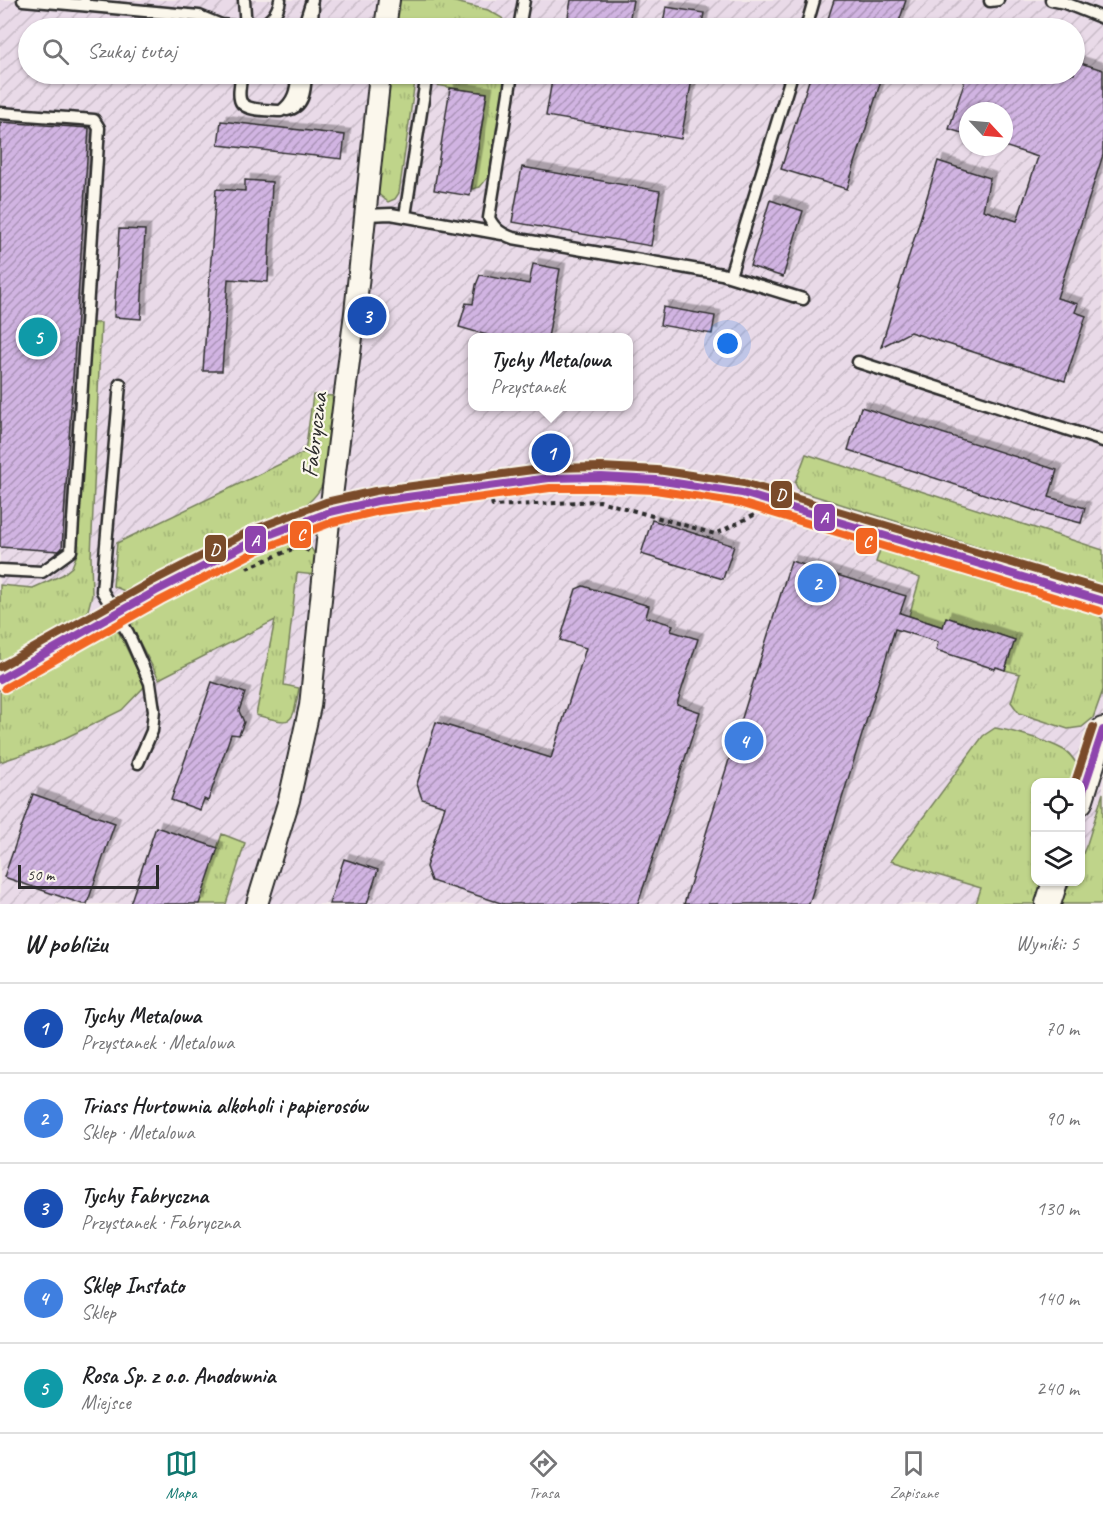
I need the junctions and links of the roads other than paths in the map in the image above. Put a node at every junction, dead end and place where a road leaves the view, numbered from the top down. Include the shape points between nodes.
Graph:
1 (23, 0) edge
2 (94, 0) edge
3 (244, 0) edge
4 (280, 0) edge
5 (313, 0) edge
6 (388, 0) edge
7 (524, 0) edge
8 (814, 0) edge
9 (1051, 0) edge
10 (72, 2) edge
11 (206, 18) edge
12 (245, 18) edge
13 (272, 18) edge
14 (307, 18) edge
15 (312, 18) edge
16 (386, 18) edge
17 (521, 18) edge
18 (809, 18) edge
19 (1103, 18) edge
20 (241, 84) edge
21 (296, 84) edge
22 (305, 84) edge
23 (379, 84) edge
24 (425, 84) edge
25 (510, 84) edge
26 (789, 84) edge
27 (281, 111) junction
28 (0, 113) edge
29 (366, 215) junction
30 (405, 216) junction
31 (502, 234) junction
32 (730, 276) junction
33 (803, 299) dead end
34 (858, 362) dead end
35 (120, 384) dead end
36 (1103, 441) edge
37 (330, 512) junction
38 (0, 570) edge
39 (1103, 602) edge
40 (117, 614) junction
41 (0, 679) edge
42 (1103, 730) edge
43 (138, 763) dead end
44 (1085, 786) edge
45 (1054, 886) edge
46 (257, 904) edge
47 (1048, 904) edge

1 - 10 lane
2 - 10 lane
3 - 12 lane
4 - 13 lane
5 - 14 lane
5 - 15 lane
6 - 16 street
7 - 17 lane
8 - 18 lane
9 - 19 lane
10 - 11 lane
20 - 27 lane via 243,105
21 - 27 lane via 291,102
22 - 27 lane via 300,103
23 - 29 street, Fabryczna
24 - 30 lane
25 - 31 lane via 489,218
26 - 32 lane
28 - 38 lane via 94,120 99,128 71,551 42,572
29 - 30 lane
29 - 37 street, Fabryczna
30 - 31 lane
31 - 32 lane
32 - 33 lane
34 - 36 lane
35 - 40 lane via 102,591
37 - 39 street via 377,501 549,478 656,480 742,493
37 - 40 street via 255,540
37 - 46 street, Fabryczna via 310,706 289,800
40 - 41 street
40 - 43 lane via 150,683 154,710 152,731
42 - 44 street
45 - 47 street

